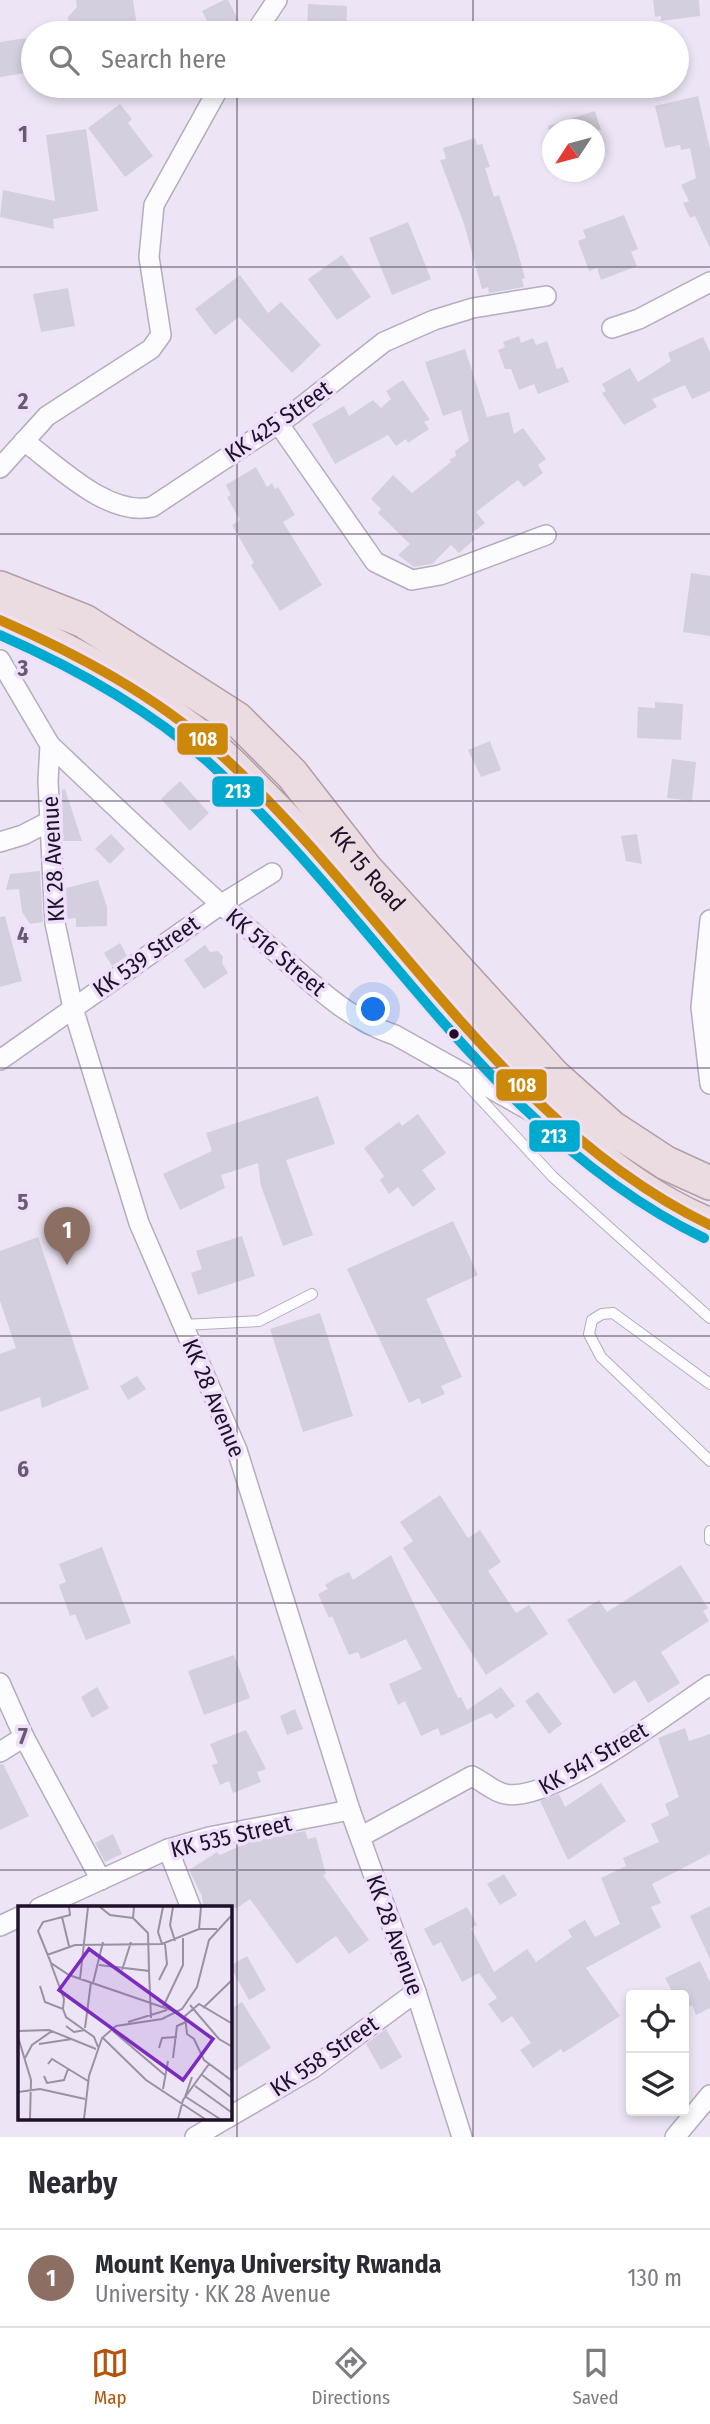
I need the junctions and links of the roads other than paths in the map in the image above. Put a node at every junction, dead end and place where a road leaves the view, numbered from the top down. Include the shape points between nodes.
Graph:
1 (278, 0) edge
2 (263, 21) edge
3 (213, 98) edge
4 (710, 282) edge
5 (546, 296) dead end
6 (612, 328) dead end
7 (278, 424) junction
8 (24, 441) junction
9 (0, 468) edge
10 (546, 535) dead end
11 (0, 589) edge
12 (0, 620) edge
13 (0, 660) edge
14 (50, 745) junction
15 (50, 821) junction
16 (0, 842) edge
17 (272, 873) dead end
18 (220, 905) junction
19 (710, 920) edge
20 (73, 1008) junction
21 (0, 1060) edge
22 (449, 1066) junction
23 (710, 1084) edge
24 (572, 1132) junction
25 (710, 1183) edge
26 (710, 1225) edge
27 (313, 1294) dead end
28 (710, 1318) edge
29 (183, 1325) junction
30 (710, 1384) edge
31 (710, 1461) edge
32 (710, 1531) edge
33 (710, 1540) edge
34 (0, 1683) edge
35 (710, 1685) edge
36 (24, 1737) junction
37 (0, 1752) edge
38 (351, 1810) junction
39 (360, 1838) junction
40 (168, 1849) junction
41 (101, 1880) junction
42 (43, 1906) edge
43 (190, 1906) edge
44 (18, 1917) edge
45 (0, 1926) edge
46 (416, 1992) junction
47 (710, 2095) edge
48 (231, 2115) edge
49 (223, 2120) edge
50 (198, 2136) edge
51 (462, 2137) edge
52 (675, 2137) edge

1 - 2 street
3 - 8 street via 155,205 149,257 161,335 151,349 47,416
4 - 6 street
5 - 7 street, KK 425 Street via 473,308 384,342
7 - 8 street, KK 425 Street via 152,507 142,509 109,502
7 - 10 street via 375,562 412,580 440,575
8 - 9 street
11 - 25 highway, KK 15 Road via 84,621 237,719 292,774 374,878 554,1076 611,1127 666,1163
12 - 24 highway, KK 15 Road via 51,641 194,732 323,859 513,1076
13 - 14 street
14 - 15 street, KK 28 Avenue
14 - 18 street, KK 516 Street
15 - 16 street
15 - 20 street, KK 28 Avenue via 55,923
17 - 18 street, KK 539 Street
18 - 20 street, KK 539 Street
18 - 22 street, KK 516 Street via 341,1007 370,1027 395,1035
19 - 23 street via 701,1007
20 - 21 street, KK 539 Street
20 - 29 street, KK 28 Avenue via 139,1223
22 - 24 street, KK 516 Street
22 - 28 lane via 553,1177
24 - 26 highway, KK 15 Road via 647,1194
27 - 29 lane via 259,1321
29 - 38 street, KK 28 Avenue via 237,1450
30 - 31 lane via 613,1313 592,1320 589,1334 601,1357
32 - 33 lane
34 - 36 street
35 - 39 street, KK 541 Street via 591,1764 543,1790 504,1794 472,1776
36 - 37 street
36 - 41 street
38 - 39 street, KK 28 Avenue
38 - 40 street, KK 535 Street
39 - 46 street, KK 28 Avenue
40 - 41 street, KK 535 Street
40 - 43 street
41 - 42 street, KK 535 Street
44 - 45 street
46 - 48 street, KK 558 Street via 313,2068
46 - 51 street, KK 28 Avenue
47 - 52 street
49 - 50 street, KK 558 Street

